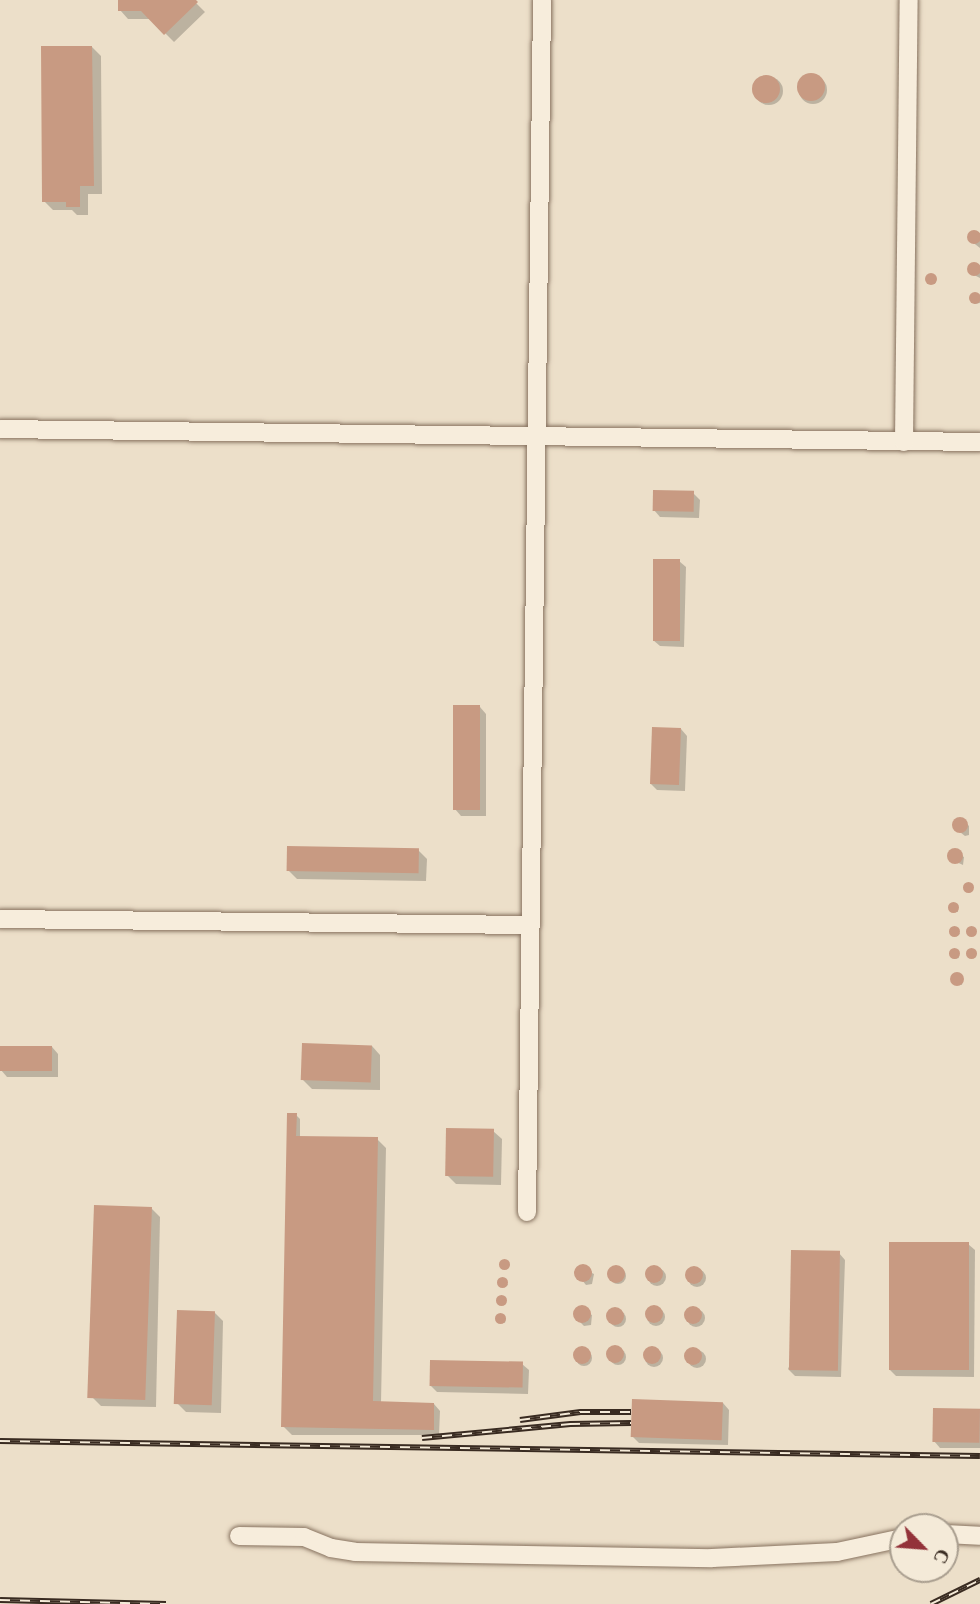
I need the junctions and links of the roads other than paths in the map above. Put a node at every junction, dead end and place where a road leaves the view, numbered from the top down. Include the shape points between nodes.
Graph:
1 (542, 0) edge
2 (909, 0) edge
3 (0, 429) edge
4 (537, 435) junction
5 (904, 442) junction
6 (980, 442) edge
7 (0, 919) edge
8 (530, 925) junction
9 (527, 1212) dead end
10 (959, 1535) edge
11 (239, 1536) dead end
12 (980, 1536) edge
13 (889, 1541) edge

1 - 4 lane
2 - 5 lane
3 - 4 lane
4 - 5 lane
4 - 8 lane
5 - 6 lane
7 - 8 lane
8 - 9 lane
10 - 12 lane
11 - 13 lane via 304,1537 355,1552 712,1558 837,1552

